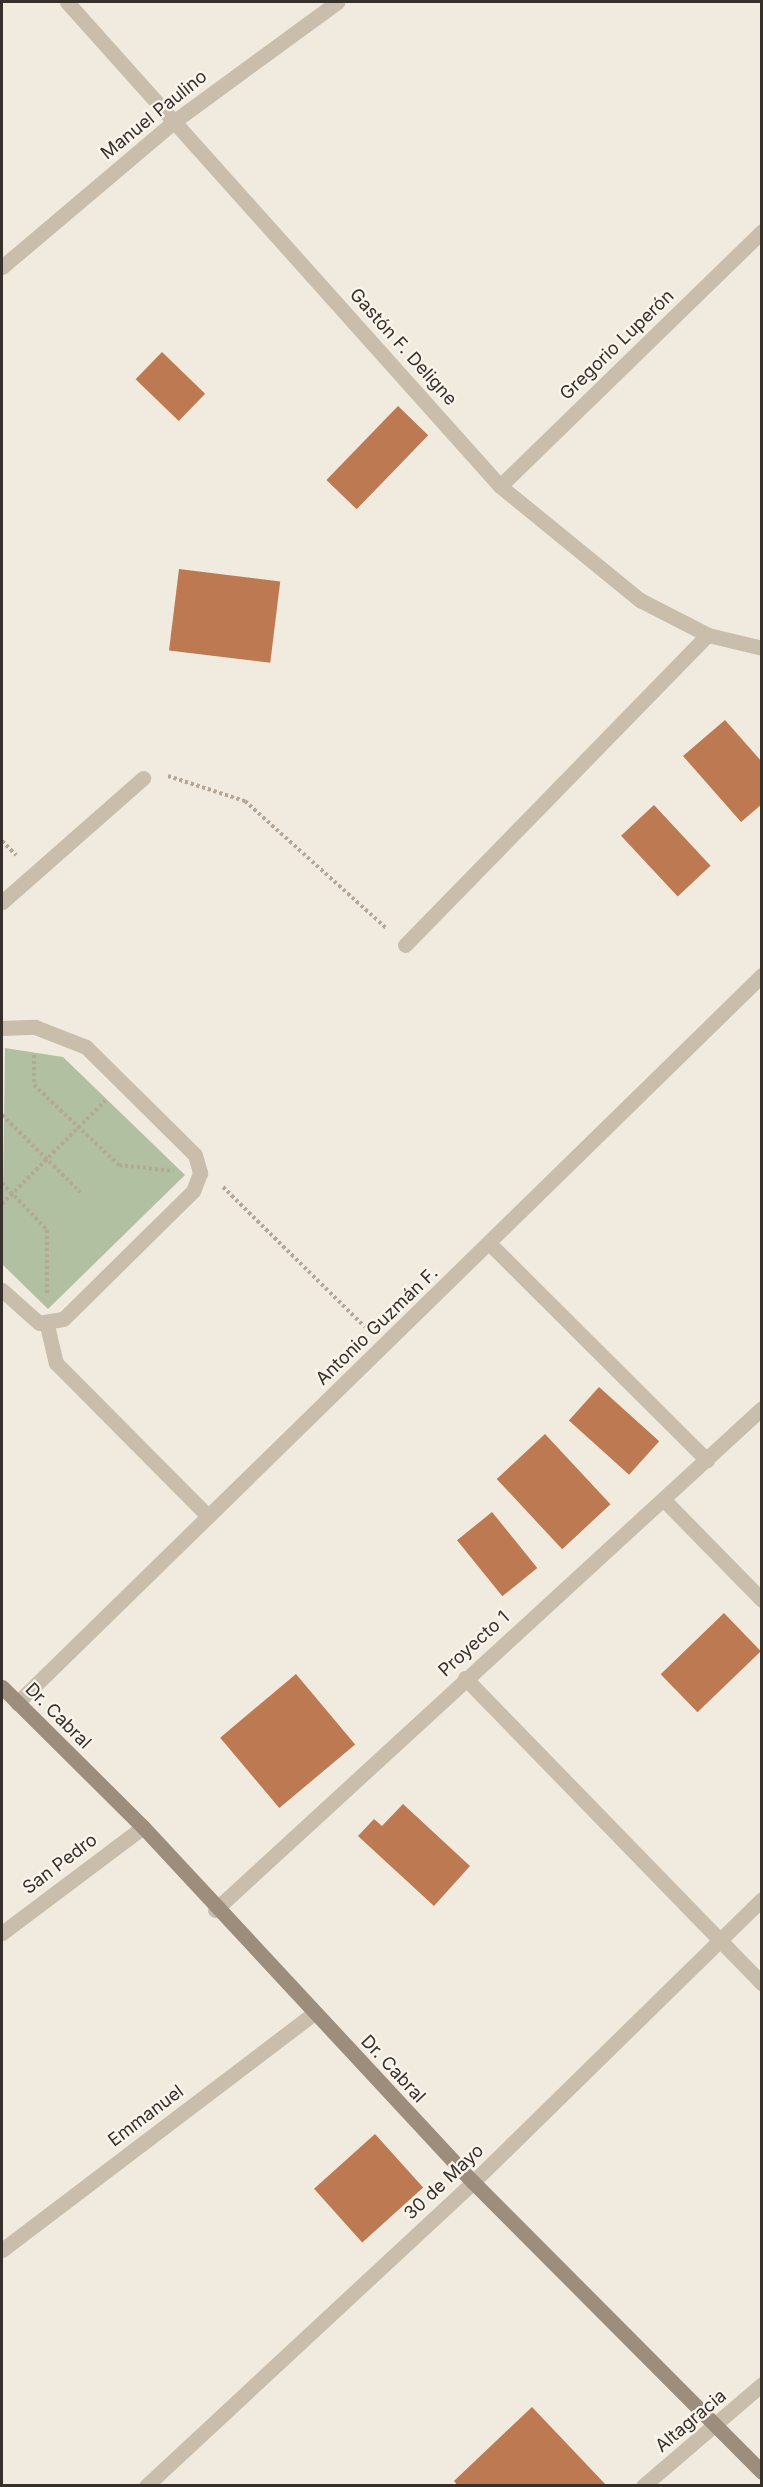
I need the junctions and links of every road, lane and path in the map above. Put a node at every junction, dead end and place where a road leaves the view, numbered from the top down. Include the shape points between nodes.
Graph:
1 (67, 2) edge
2 (337, 2) edge
3 (176, 120) junction
4 (762, 231) edge
5 (2, 267) edge
6 (500, 486) junction
7 (708, 635) junction
8 (762, 648) edge
9 (143, 777) joint
10 (2, 902) edge
11 (405, 945) joint
12 (762, 975) edge
13 (35, 1027) junction
14 (2, 1028) edge
15 (123, 1084) junction
16 (2, 1114) edge
17 (79, 1126) junction
18 (46, 1159) junction
19 (200, 1173) junction
20 (2, 1183) edge
21 (80, 1192) dead end
22 (12, 1193) junction
23 (2, 1204) edge
24 (491, 1245) junction
25 (2, 1290) edge
26 (47, 1325) junction
27 (383, 1345) junction
28 (762, 1408) edge
29 (707, 1460) junction
30 (664, 1500) junction
31 (208, 1516) junction
32 (762, 1600) edge
33 (465, 1678) junction
34 (2, 1687) edge
35 (16, 1703) junction
36 (143, 1827) junction
37 (762, 1899) edge
38 (215, 1910) junction
39 (2, 1933) edge
40 (719, 1939) junction
41 (762, 1983) edge
42 (314, 2013) junction
43 (473, 2182) junction
44 (2, 2250) edge
45 (762, 2384) edge
46 (717, 2427) junction
47 (762, 2472) edge
48 (146, 2486) edge
49 (643, 2486) edge

1 - 3 street, Gastón F. Deligne
2 - 3 street, Manuel Paulino
3 - 5 street, Manuel Paulino
3 - 6 street, Gastón F. Deligne
4 - 6 street, Gregorio Luperón
6 - 7 street, Gastón F. Deligne via 640,600
7 - 8 street, Gastón F. Deligne
7 - 11 street
9 - 10 street
9 - 11 path via 172,776 245,801
12 - 24 street, Antonio Guzmán F.
13 - 14 street
13 - 15 street via 86,1047
13 - 17 path via 34,1085
15 - 17 path
15 - 19 street via 195,1155
16 - 18 path
17 - 18 path
17 - 19 path via 119,1165
18 - 21 path
18 - 22 path
19 - 26 street via 193,1191 63,1319
19 - 27 path via 229,1191
20 - 22 path
22 - 23 path
22 - 26 path via 47,1230
24 - 27 street, Antonio Guzmán F.
24 - 29 street
25 - 26 street via 32,1319
26 - 31 street via 56,1363
27 - 31 street, Antonio Guzmán F.
28 - 29 street, Proyecto 1
29 - 30 street, Proyecto 1
30 - 32 street
30 - 33 street, Proyecto 1
31 - 35 street, Antonio Guzmán F.
33 - 38 street, Proyecto 1
33 - 40 street
34 - 35 street, Dr. Cabral
35 - 36 street, Dr. Cabral
36 - 38 street, Dr. Cabral
36 - 39 street, San Pedro
37 - 40 street, 30 de Mayo
38 - 42 street, Dr. Cabral
40 - 41 street
40 - 43 street, 30 de Mayo
42 - 43 street, Dr. Cabral
42 - 44 street, Emmanuel
43 - 46 street, Dr. Cabral
43 - 48 street, 30 de Mayo
45 - 46 street, Altagracia
46 - 47 street, Dr. Cabral
46 - 49 street, Altagracia

